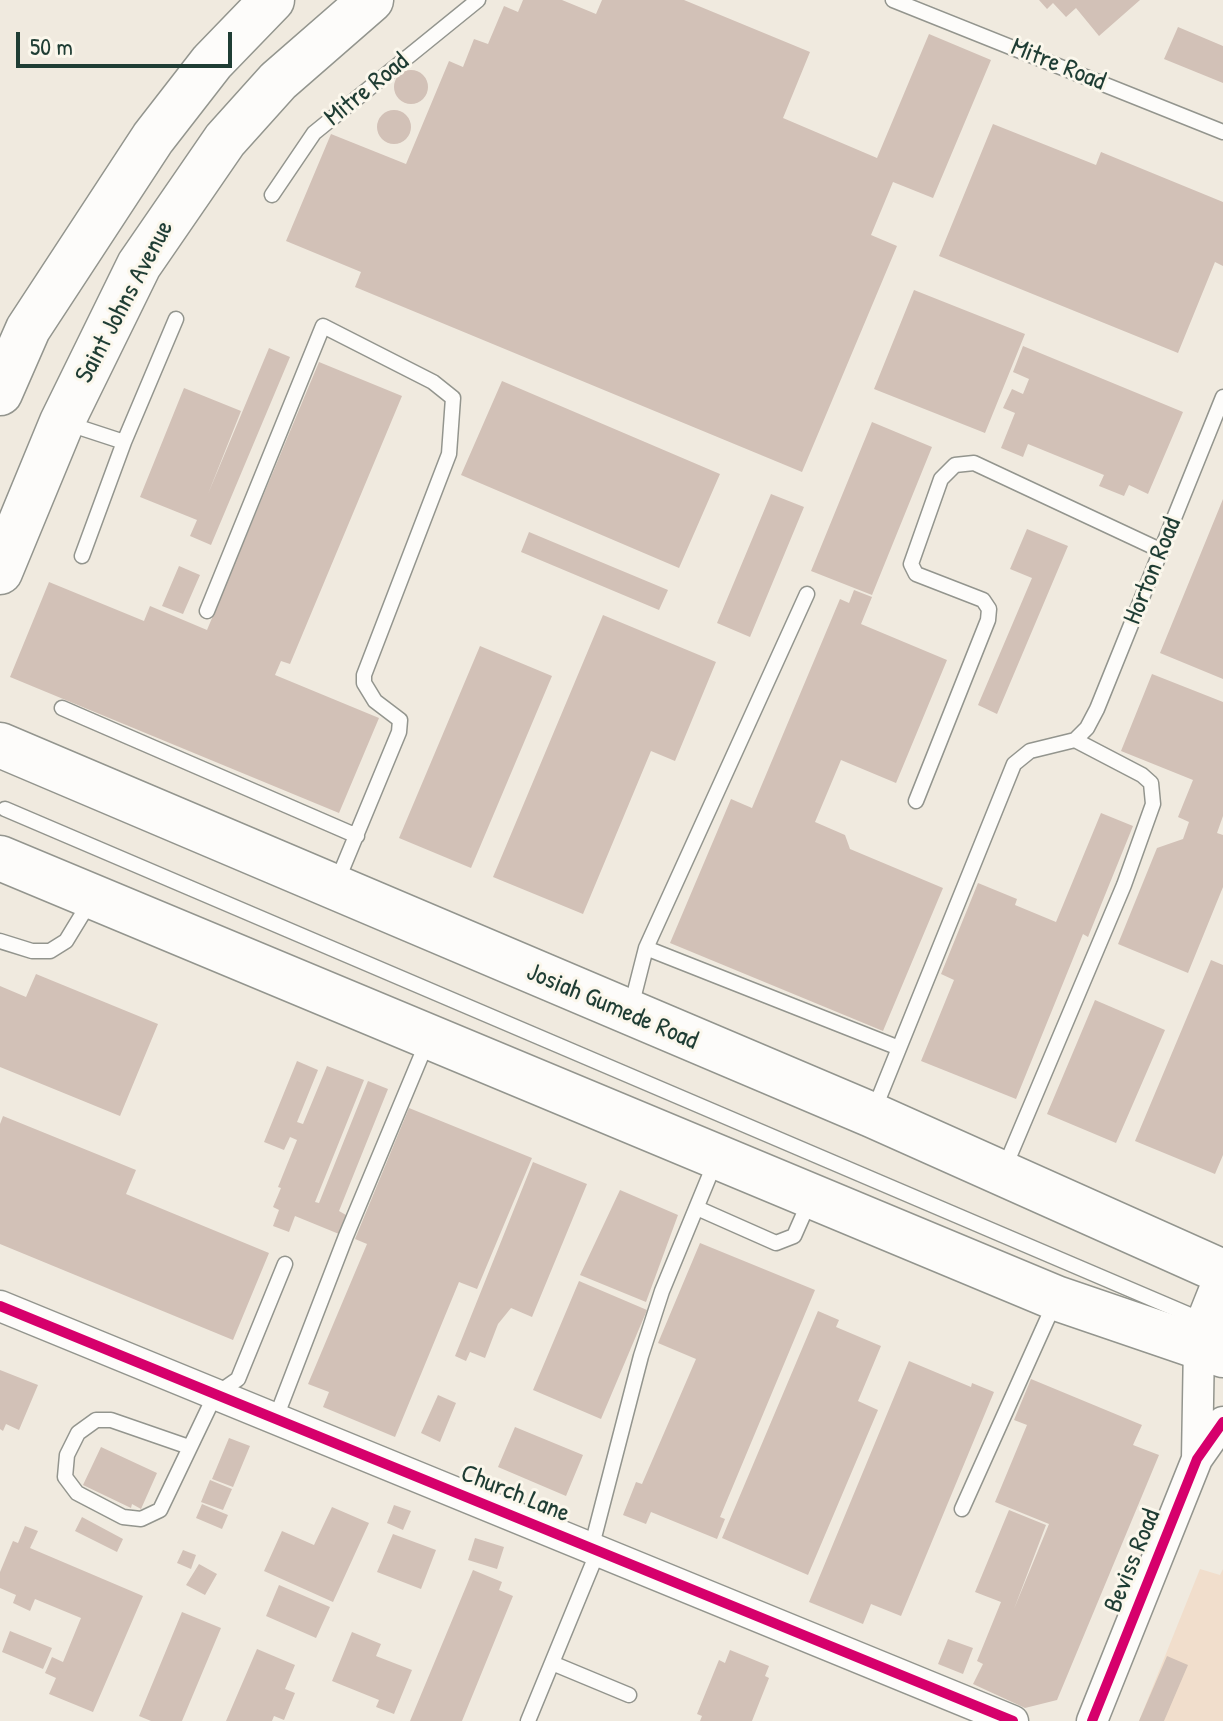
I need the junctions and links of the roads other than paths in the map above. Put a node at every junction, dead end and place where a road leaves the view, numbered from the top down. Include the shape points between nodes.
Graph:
1 (272, 0) edge
2 (371, 0) edge
3 (478, 0) edge
4 (893, 0) edge
5 (1223, 132) edge
6 (272, 195) dead end
7 (176, 319) dead end
8 (0, 393) edge
9 (1223, 397) edge
10 (62, 422) junction
11 (124, 442) junction
12 (1160, 550) junction
13 (82, 556) dead end
14 (0, 572) edge
15 (807, 594) dead end
16 (207, 611) dead end
17 (62, 708) dead end
18 (1075, 740) junction
19 (0, 745) edge
20 (916, 801) dead end
21 (5, 809) dead end
22 (357, 836) junction
23 (0, 858) edge
24 (334, 888) junction
25 (93, 896) junction
26 (0, 941) edge
27 (646, 948) junction
28 (629, 1015) junction
29 (430, 1036) junction
30 (899, 1048) junction
31 (872, 1115) junction
32 (718, 1156) junction
33 (1002, 1173) junction
34 (812, 1196) junction
35 (697, 1208) junction
36 (285, 1264) dead end
37 (1223, 1272) edge
38 (1056, 1298) junction
39 (0, 1306) edge
40 (1215, 1327) edge
41 (215, 1395) junction
42 (275, 1420) junction
43 (1223, 1422) edge
44 (189, 1447) junction
45 (1197, 1459) junction
46 (962, 1509) dead end
47 (594, 1550) junction
48 (552, 1663) junction
49 (629, 1695) dead end
50 (528, 1721) edge
51 (1013, 1721) edge
52 (1092, 1721) edge

1 - 8 main road via 212,62 153,138 28,329
2 - 10 main road, Saint Johns Avenue via 278,81 225,140 139,265
3 - 6 lane, Mitre Road via 314,133
4 - 5 lane, Mitre Road
7 - 11 lane
9 - 12 lane, Horton Road
10 - 11 lane
10 - 14 main road, Saint Johns Avenue
11 - 13 lane
12 - 18 lane, Horton Road via 1097,709
12 - 20 lane via 974,463 955,465 941,479 911,564 916,574 983,600 989,609
15 - 27 lane
16 - 22 lane via 323,326 433,382 453,398 449,454 364,675 375,701 400,720
17 - 22 lane
18 - 30 lane via 1030,751 1014,764
18 - 33 lane via 1142,775 1151,783 1153,804
19 - 24 main road, Josiah Gumede Road
21 - 40 lane
22 - 24 lane
23 - 25 main road
24 - 28 main road, Josiah Gumede Road
25 - 26 lane via 59,947 41,952
25 - 29 main road
27 - 28 lane
27 - 30 lane
28 - 31 main road, Josiah Gumede Road
29 - 32 main road
29 - 42 lane
30 - 31 lane
31 - 33 main road, Josiah Gumede Road
32 - 34 main road
32 - 35 lane
33 - 37 main road, Josiah Gumede Road
34 - 35 lane via 794,1236 776,1243
34 - 38 main road
35 - 47 lane via 641,1356
36 - 41 lane via 238,1379
38 - 40 main road
38 - 46 lane
39 - 41 street, Church Lane
40 - 45 street, Beviss Road
41 - 42 street, Church Lane
41 - 44 lane
42 - 47 street, Church Lane
43 - 45 street, Beviss Road
44 - 44 lane via 160,1510 150,1517 123,1517 93,1503 65,1477 67,1455 78,1433 96,1420 111,1420
45 - 52 street, Beviss Road
47 - 48 lane
47 - 51 street, Church Lane
48 - 49 lane
48 - 50 lane

